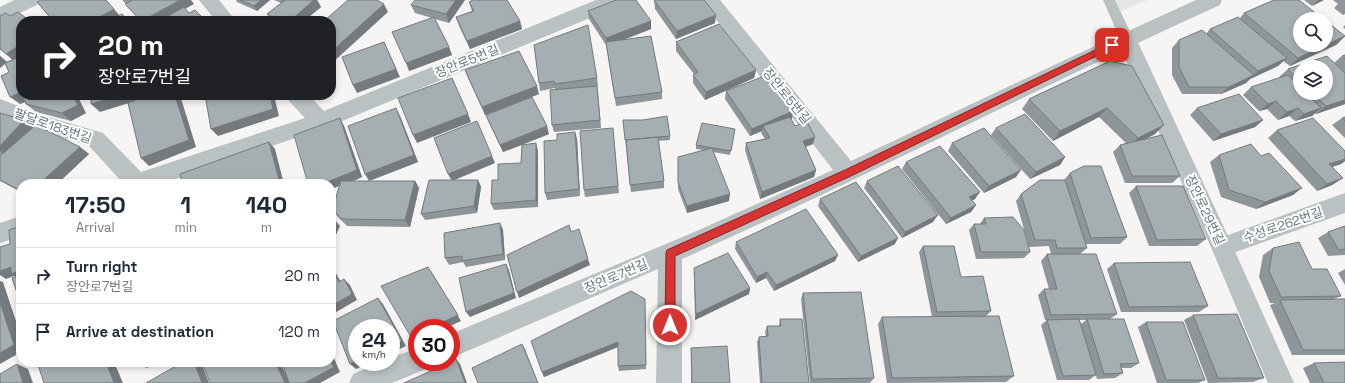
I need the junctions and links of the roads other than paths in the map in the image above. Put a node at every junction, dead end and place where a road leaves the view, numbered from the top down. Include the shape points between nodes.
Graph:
1 (30, 0) edge
2 (208, 0) edge
3 (614, 0) edge
4 (710, 0) edge
5 (1109, 0) edge
6 (1213, 0) edge
7 (0, 15) edge
8 (222, 16) edge
9 (1126, 38) junction
10 (301, 100) edge
11 (0, 107) edge
12 (321, 121) junction
13 (848, 173) junction
14 (131, 179) edge
15 (147, 179) edge
16 (1345, 204) edge
17 (16, 228) edge
18 (0, 234) edge
19 (1222, 247) junction
20 (670, 253) junction
21 (460, 342) edge
22 (408, 364) edge
23 (362, 383) edge
24 (670, 383) edge
25 (1281, 383) edge

1 - 7 street
2 - 8 street
3 - 12 street, 장안로5번길
4 - 13 street, 장안로5번길
5 - 9 lane
6 - 9 street, 장안로7번길
9 - 13 street, 장안로7번길
9 - 19 street, 장안로29번길
10 - 12 street
11 - 14 street, 팔달로183번길 via 41,123 96,139
12 - 15 street, 장안로5번길
13 - 20 street, 장안로7번길
16 - 19 street, 수성로262번길
17 - 18 street
19 - 25 street, 장안로29번길
20 - 21 street, 장안로7번길
20 - 24 street
22 - 23 street

